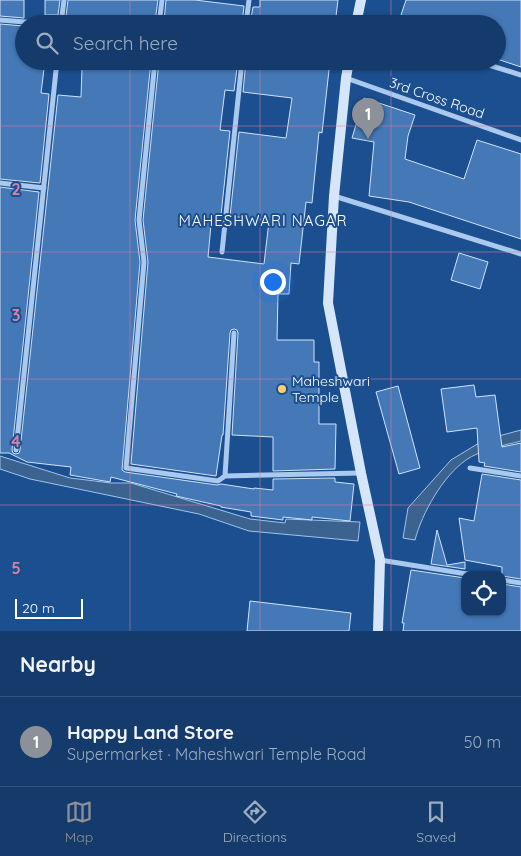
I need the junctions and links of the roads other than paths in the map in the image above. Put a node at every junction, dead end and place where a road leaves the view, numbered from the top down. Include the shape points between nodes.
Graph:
1 (64, 0) edge
2 (162, 0) edge
3 (249, 0) edge
4 (361, 0) edge
5 (62, 15) edge
6 (160, 15) edge
7 (247, 15) edge
8 (358, 15) edge
9 (0, 20) edge
10 (15, 21) edge
11 (56, 70) edge
12 (154, 70) edge
13 (241, 70) edge
14 (347, 70) edge
15 (503, 70) edge
16 (521, 76) edge
17 (346, 78) junction
18 (521, 140) edge
19 (0, 184) edge
20 (44, 188) junction
21 (334, 196) junction
22 (222, 252) dead end
23 (521, 254) edge
24 (234, 333) dead end
25 (16, 450) dead end
26 (470, 468) dead end
27 (361, 473) junction
28 (225, 476) junction
29 (521, 476) edge
30 (380, 560) junction
31 (461, 573) edge
32 (506, 581) edge
33 (521, 583) edge
34 (378, 631) edge

1 - 5 street
2 - 6 street
3 - 7 street
4 - 8 street
9 - 10 street
11 - 20 street
12 - 28 street via 139,220 144,262 126,468 218,481
13 - 22 street
14 - 17 street
15 - 16 street
17 - 18 street, 3rd Cross Road
17 - 21 street
19 - 20 street
20 - 25 street
21 - 23 street
21 - 27 street via 328,303
24 - 28 street
26 - 29 street
27 - 28 street
27 - 30 street
30 - 31 street
30 - 34 street
32 - 33 street

